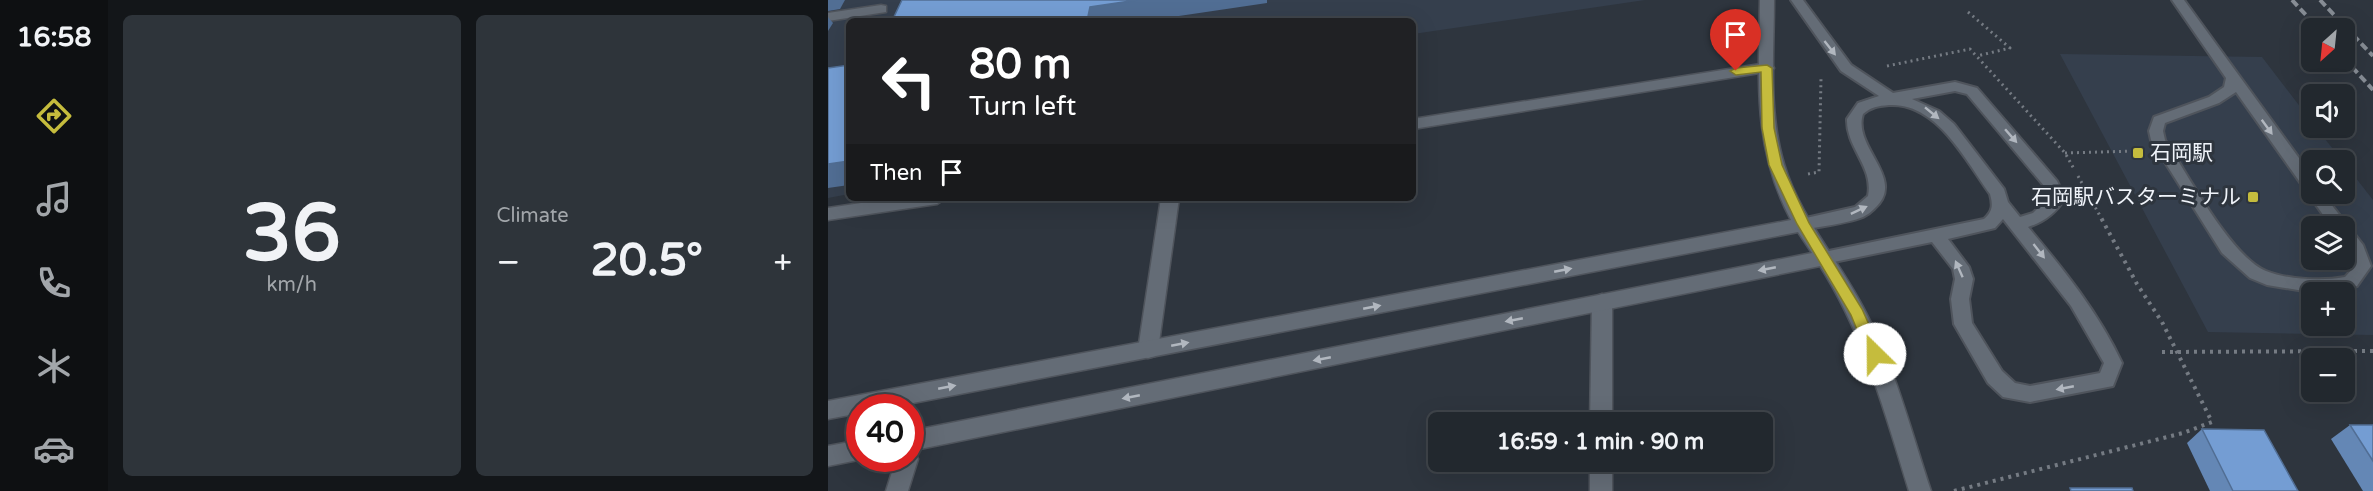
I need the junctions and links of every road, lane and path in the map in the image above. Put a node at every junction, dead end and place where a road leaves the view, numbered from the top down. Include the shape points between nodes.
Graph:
1 (1767, 0) edge
2 (1797, 0) edge
3 (2178, 0) edge
4 (881, 9) dead end
5 (1968, 12) dead end
6 (828, 17) edge
7 (1977, 56) dead end
8 (1767, 68) junction
9 (1830, 77) dead end
10 (2232, 80) junction
11 (1891, 98) junction
12 (1416, 124) edge
13 (2164, 150) junction
14 (2065, 153) dead end
15 (2301, 173) edge
16 (1808, 174) dead end
17 (917, 201) edge
18 (1170, 201) edge
19 (2323, 204) edge
20 (2002, 206) junction
21 (828, 214) edge
22 (2332, 216) edge
23 (1803, 224) junction
24 (2016, 224) junction
25 (1937, 236) junction
26 (2355, 247) edge
27 (1824, 258) junction
28 (2137, 284) dead end
29 (1602, 302) junction
30 (1148, 350) junction
31 (2373, 351) edge
32 (2162, 352) dead end
33 (2179, 352) junction
34 (828, 410) edge
35 (1601, 412) edge
36 (924, 444) edge
37 (846, 453) edge
38 (828, 456) edge
39 (903, 472) edge
40 (1601, 472) edge
41 (897, 491) edge
42 (1601, 491) edge
43 (1920, 491) edge
44 (1954, 491) edge

1 - 8 street
2 -> 11 lane via 1846,68
3 - 10 lane
4 - 6 street
5 - 7 path via 2010,48
8 - 12 street
8 - 23 street via 1768,128 1776,165
9 - 16 path via 1821,76 1819,172
10 - 13 lane via 2231,88 2222,98 2159,120 2156,131
10 -> 15 lane
11 -> 20 lane via 1913,101 1931,110 1998,192
23 -> 11 lane via 1860,212 1876,198 1878,183 1854,119 1867,103
11 -> 24 lane via 1955,86 1971,91 2052,185 2056,198 2038,218
13 - 14 path
13 - 26 lane via 2228,249 2261,276 2283,283 2348,283 2363,266
17 - 21 street
18 - 30 street
19 - 22 lane
20 - 24 lane
20 - 25 lane via 1998,217 1989,224
23 - 27 street
30 -> 23 street
24 -> 25 lane via 2075,298 2103,341 2113,363 2106,380 2031,394 2010,391 1995,377 1963,324 1961,267
25 - 27 lane
27 -> 29 street
27 - 43 street via 1857,313 1875,354
28 - 33 path
29 - 35 street
29 -> 36 street
34 -> 30 street
31 - 33 path
32 - 33 path
33 - 44 path via 2212,422 2183,433
37 - 38 street
39 - 41 street
40 - 42 street

